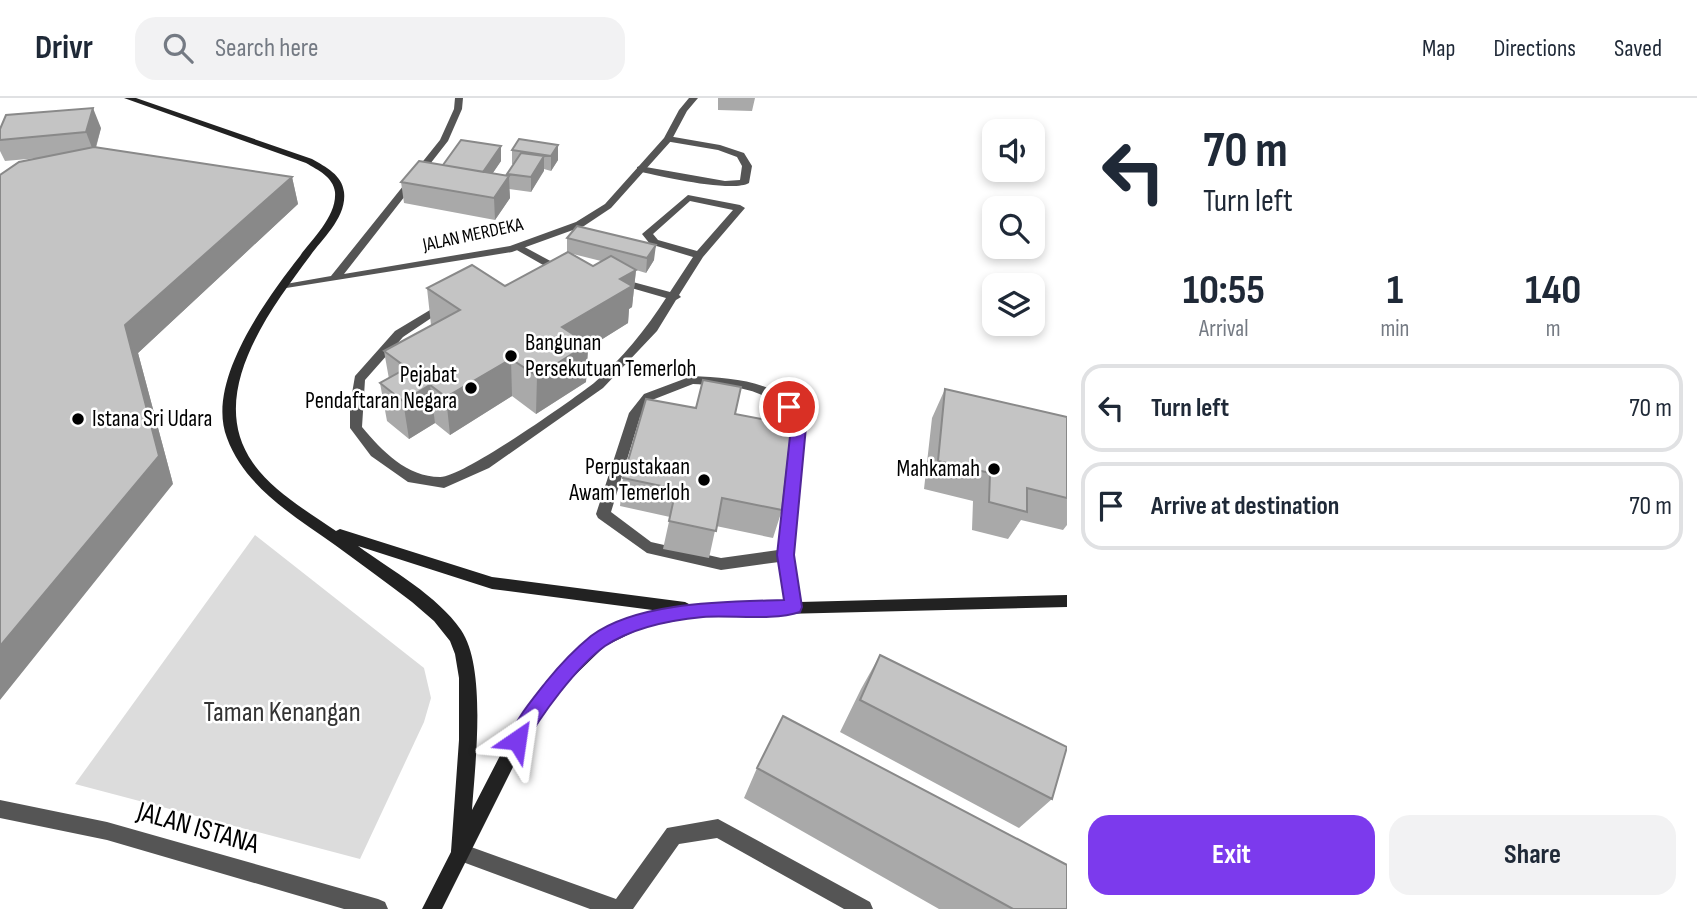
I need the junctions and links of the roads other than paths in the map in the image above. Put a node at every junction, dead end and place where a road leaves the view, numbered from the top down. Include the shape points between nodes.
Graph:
1 (128, 98) edge
2 (459, 98) edge
3 (694, 98) edge
4 (667, 139) junction
5 (640, 169) junction
6 (519, 247) junction
7 (699, 255) junction
8 (564, 274) edge
9 (334, 279) junction
10 (612, 279) edge
11 (284, 287) junction
12 (675, 297) junction
13 (455, 300) edge
14 (328, 531) junction
15 (785, 555) junction
16 (1067, 601) edge
17 (793, 607) junction
18 (702, 610) junction
19 (0, 809) edge
20 (460, 852) junction
21 (378, 909) edge
22 (432, 909) edge
23 (619, 909) edge
24 (863, 909) edge

1 - 11 main road via 309,161 340,185 335,216
2 - 9 street via 444,141
3 - 4 street, JALAN MERDEKA
4 - 5 street, JALAN MERDEKA
4 - 5 street via 741,155 747,166 744,183 724,184
5 - 6 street, JALAN MERDEKA via 608,206
6 - 8 street
6 - 9 street, JALAN MERDEKA
7 - 7 street via 654,242 647,234 688,198 740,208
7 - 12 street
9 - 11 street, JALAN MERDEKA
10 - 12 street
11 - 14 main road via 235,370 227,400 231,436 248,466 286,502
12 - 13 street via 653,328 599,385 484,465 444,482 413,478 376,453 356,428 359,379 399,334
14 - 18 main road via 492,583
14 - 20 main road via 417,599 457,638 467,667 468,694
15 - 15 street via 799,416 779,397 741,383 692,380 648,397 634,416 603,514 647,547 721,564
15 - 17 street
16 - 17 main road
17 - 18 main road
18 - 20 main road via 642,621 599,641 564,675 527,721
19 - 21 street, JALAN ISTANA via 107,831
20 - 22 main road
20 - 23 street
23 - 24 street via 674,835 718,828

